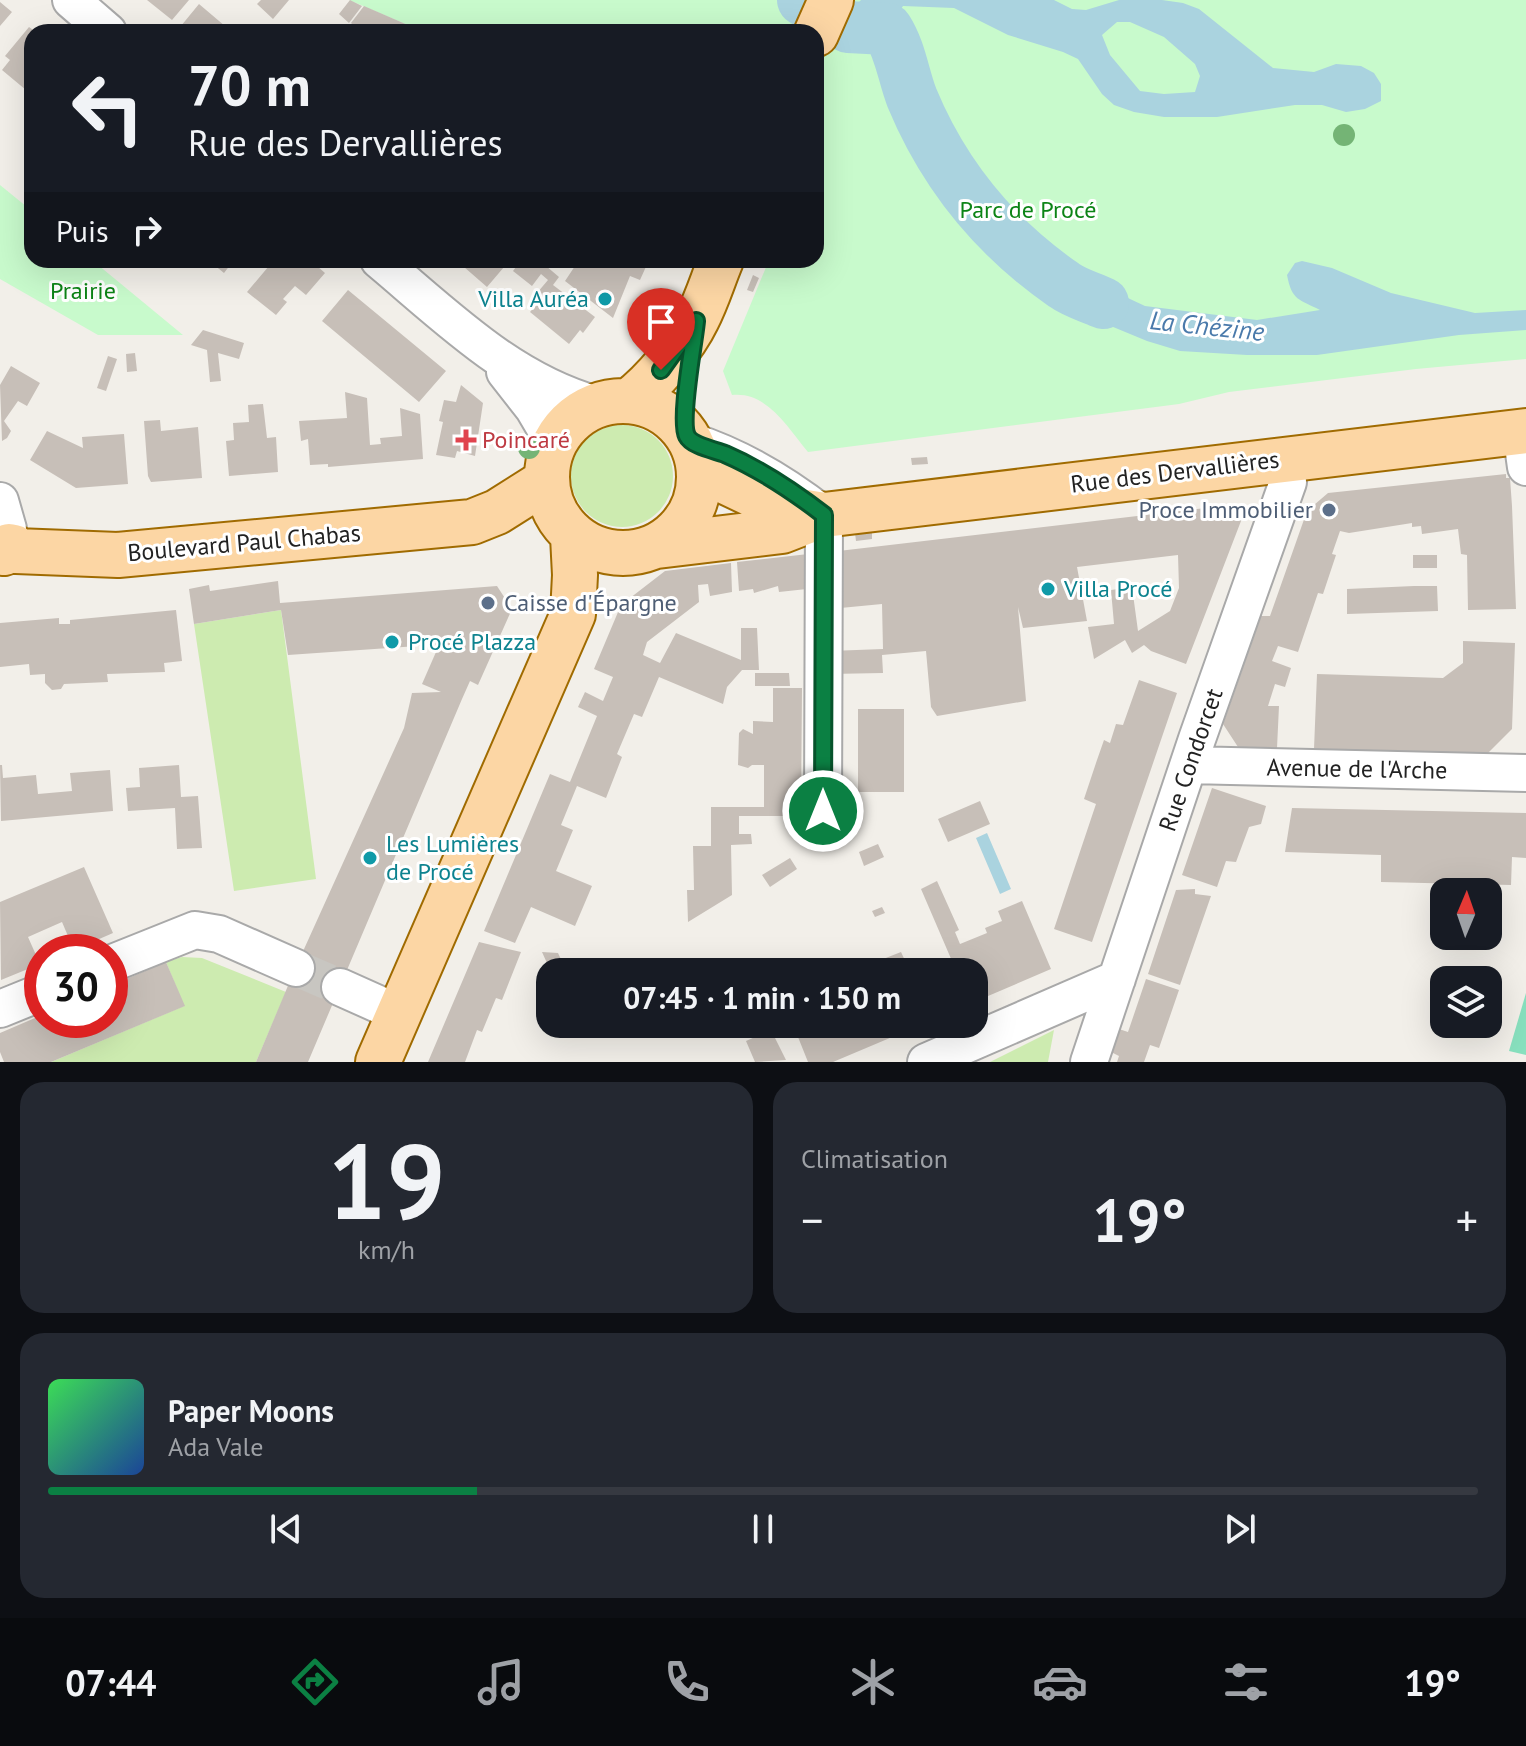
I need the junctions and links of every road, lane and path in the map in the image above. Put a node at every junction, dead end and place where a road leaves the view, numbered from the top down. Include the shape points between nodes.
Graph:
1 (71, 0) edge
2 (831, 0) edge
3 (99, 24) edge
4 (820, 24) edge
5 (389, 268) edge
6 (718, 268) edge
7 (696, 321) junction
8 (492, 355) junction
9 (613, 403) junction
10 (1524, 443) edge
11 (691, 448) junction
12 (1283, 458) junction
13 (550, 462) junction
14 (0, 501) edge
15 (824, 515) junction
16 (472, 522) junction
17 (572, 535) junction
18 (648, 549) junction
19 (7, 551) edge
20 (573, 614) junction
21 (1189, 765) junction
22 (1526, 773) edge
23 (823, 811) dead end
24 (128, 957) edge
25 (296, 968) tunnel mouth
26 (1117, 979) junction
27 (340, 987) tunnel mouth
28 (24, 999) edge
29 (0, 1009) edge
30 (398, 1013) junction
31 (378, 1062) edge
32 (926, 1062) edge
33 (1089, 1062) edge

1 - 3 street
2 - 4 main road
5 - 8 street
6 - 7 main road
7 - 9 main road via 641,392
7 - 11 main road via 685,411
8 - 9 street via 553,390
8 - 13 street via 534,409
9 - 11 main road via 661,411
9 - 13 main road via 568,424
10 - 12 main road, Rue des Dervallières
11 - 15 main road, Rue des Dervallières via 781,508
11 - 18 main road via 698,489 692,509 674,534
12 - 15 main road, Rue des Dervallières
12 - 21 street, Rue Condorcet via 1288,482
13 - 16 main road, Boulevard Paul Chabas via 497,512
13 - 17 main road via 551,506
14 - 19 street via 8,529
15 - 18 main road, Rue des Dervallières via 782,531
15 - 23 street
16 - 17 main road, Boulevard Paul Chabas
16 - 19 main road, Boulevard Paul Chabas via 118,555
17 - 18 main road via 604,552
17 - 20 main road
18 - 20 main road
20 - 30 main road
21 - 22 street, Avenue de l'Arche
21 - 26 street, Rue Condorcet
24 - 25 street via 195,930 219,934
26 - 32 street
26 - 33 street, Rue Condorcet
27 - 30 street
28 - 29 street
30 - 31 main road

